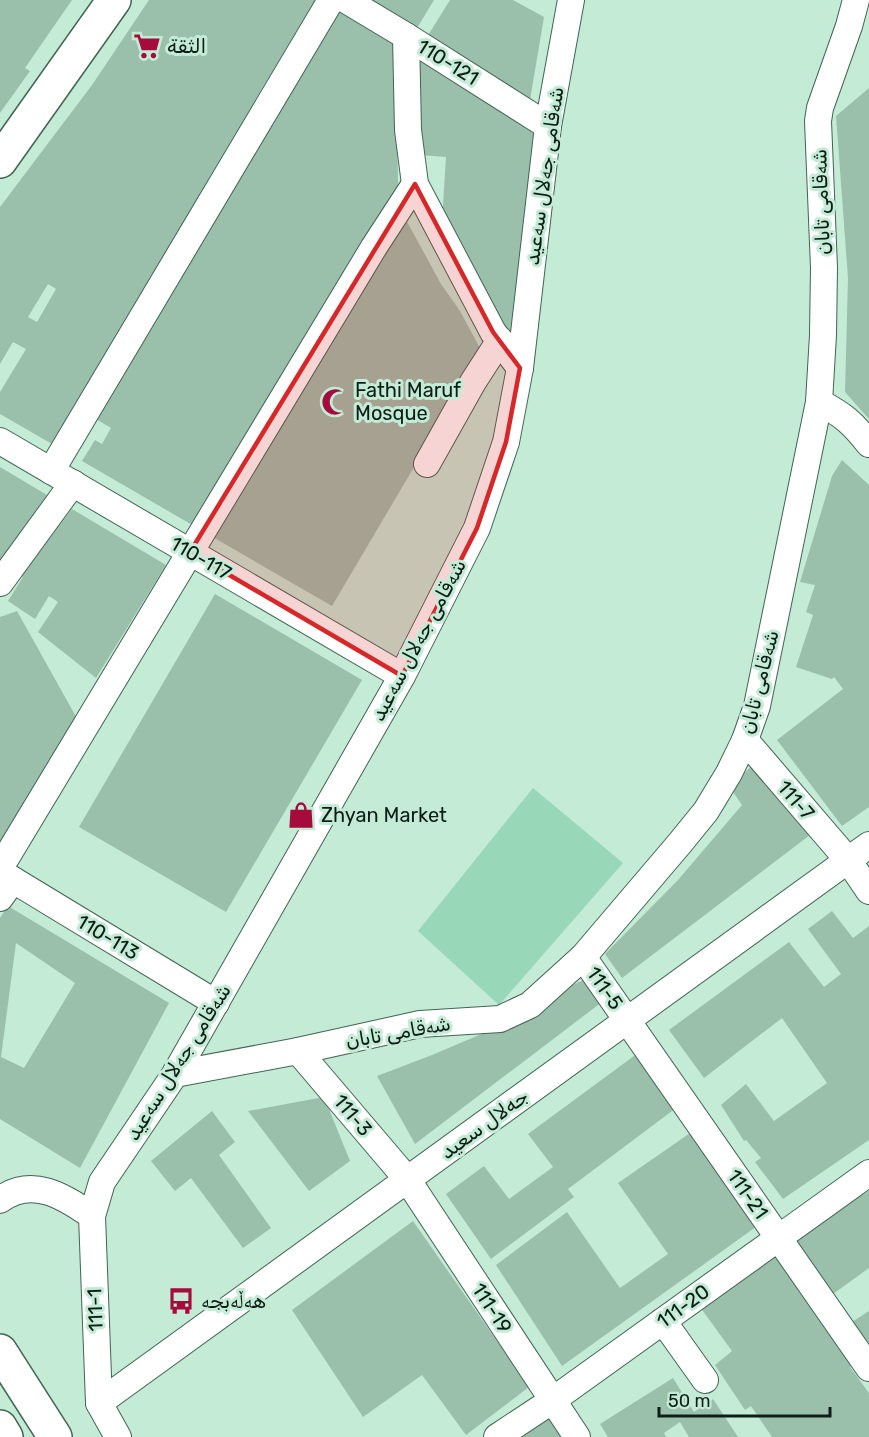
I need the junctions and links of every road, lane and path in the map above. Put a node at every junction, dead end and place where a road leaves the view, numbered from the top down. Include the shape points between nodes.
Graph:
1 (114, 0) edge
2 (331, 0) edge
3 (346, 0) edge
4 (571, 0) edge
5 (860, 11) edge
6 (406, 36) junction
7 (549, 126) junction
8 (0, 161) edge
9 (415, 184) junction
10 (500, 340) junction
11 (520, 368) junction
12 (819, 402) junction
13 (0, 441) edge
14 (869, 444) edge
15 (427, 464) dead end
16 (62, 477) junction
17 (190, 552) junction
18 (0, 583) edge
19 (402, 676) junction
20 (745, 740) junction
21 (869, 844) edge
22 (848, 860) junction
23 (3, 879) edge
24 (869, 891) edge
25 (583, 957) junction
26 (216, 1003) junction
27 (627, 1020) junction
28 (298, 1051) junction
29 (176, 1074) junction
30 (869, 1173) edge
31 (407, 1179) junction
32 (0, 1200) edge
33 (92, 1216) junction
34 (778, 1238) junction
35 (663, 1321) junction
36 (0, 1351) edge
37 (869, 1368) edge
38 (705, 1380) dead end
39 (553, 1400) junction
40 (99, 1403) junction
41 (0, 1427) edge
42 (6, 1437) edge
43 (55, 1437) edge
44 (118, 1437) edge
45 (497, 1437) edge
46 (577, 1437) edge

1 - 8 main road
2 - 16 street
3 - 6 street, 110-121
4 - 7 street, شەقامی جەلال سەعید
5 - 12 street, شەقامی تابان via 822,101 818,121 824,268
6 - 7 street, 110-121
6 - 9 street via 408,130
7 - 11 street, شەقامی جەلال سەعید
9 - 10 street
9 - 17 street
10 - 11 street
10 - 15 street
11 - 19 street, شەقامی جەلال سەعید via 506,442 477,528
12 - 14 street via 854,424
12 - 20 street, شەقامی تابان via 757,706
13 - 16 street, 110-117
16 - 17 street, 110-117
16 - 18 street
17 - 19 street, 110-117
17 - 23 street
19 - 26 street, شەقامی جەلال سەعید
20 - 22 street, 111-7
20 - 25 street, شەقامی تابان via 705,811
21 - 22 street, جه‌لال سعید
22 - 24 street, 111-7
22 - 27 street, جه‌لال سعید
23 - 26 street, 110-113
25 - 27 street, 111-5
25 - 28 street, شەقامی تابان via 530,1005 500,1018 420,1024
26 - 29 street, شەقامی جەلال سەعید
27 - 31 street, جه‌لال سعید
27 - 34 street, 111-21
28 - 29 street, شەقامی تابان
28 - 31 street, 111-3
29 - 33 street, شەقامی جەلال سەعید via 102,1182
30 - 34 street, 111-20
31 - 39 street, 111-19
31 - 40 street, جه‌لال سعید
32 - 33 street via 26,1188 47,1190
33 - 40 street, 111-1
34 - 35 street, 111-20
34 - 37 street, 111-21
35 - 38 street
35 - 39 street, 111-20
36 - 43 main road
39 - 45 street, 111-20
39 - 46 street, 111-19
40 - 44 street
41 - 42 main road

